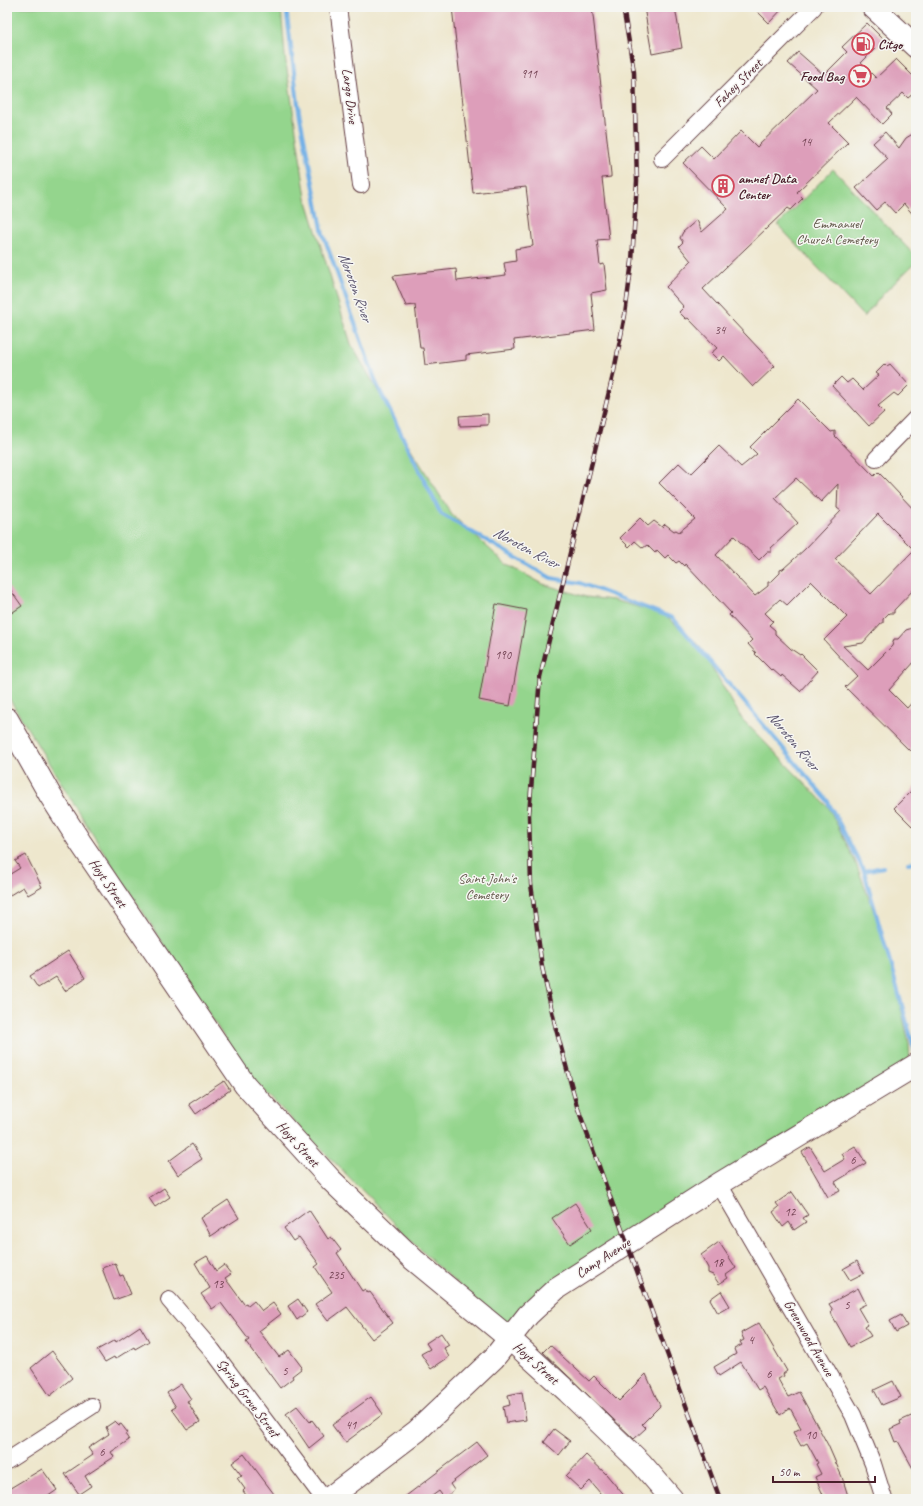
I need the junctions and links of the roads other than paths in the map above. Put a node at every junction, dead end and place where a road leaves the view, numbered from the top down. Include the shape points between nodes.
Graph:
1 (338, 7) edge
2 (814, 7) edge
3 (873, 7) edge
4 (916, 47) edge
5 (662, 158) dead end
6 (361, 185) dead end
7 (916, 418) edge
8 (876, 458) dead end
9 (7, 719) edge
10 (915, 1066) edge
11 (719, 1184) junction
12 (169, 1300) dead end
13 (510, 1339) junction
14 (92, 1406) dead end
15 (7, 1461) edge
16 (324, 1499) edge
17 (328, 1499) edge
18 (672, 1499) edge
19 (884, 1499) edge

1 - 6 street, Largo Drive
2 - 5 street, Fahey Street
3 - 4 main road
7 - 8 street
9 - 13 main road, Hoyt Street via 76,835 245,1085 314,1162 414,1260
10 - 11 main road, Camp Avenue
11 - 13 main road, Camp Avenue via 557,1288 528,1315
11 - 19 street, Greenwood Avenue via 854,1415
12 - 16 street, Spring Grove Street via 212,1350
13 - 17 main road, Camp Avenue via 494,1358 417,1431
13 - 18 main road, Hoyt Street via 641,1463
14 - 15 street

